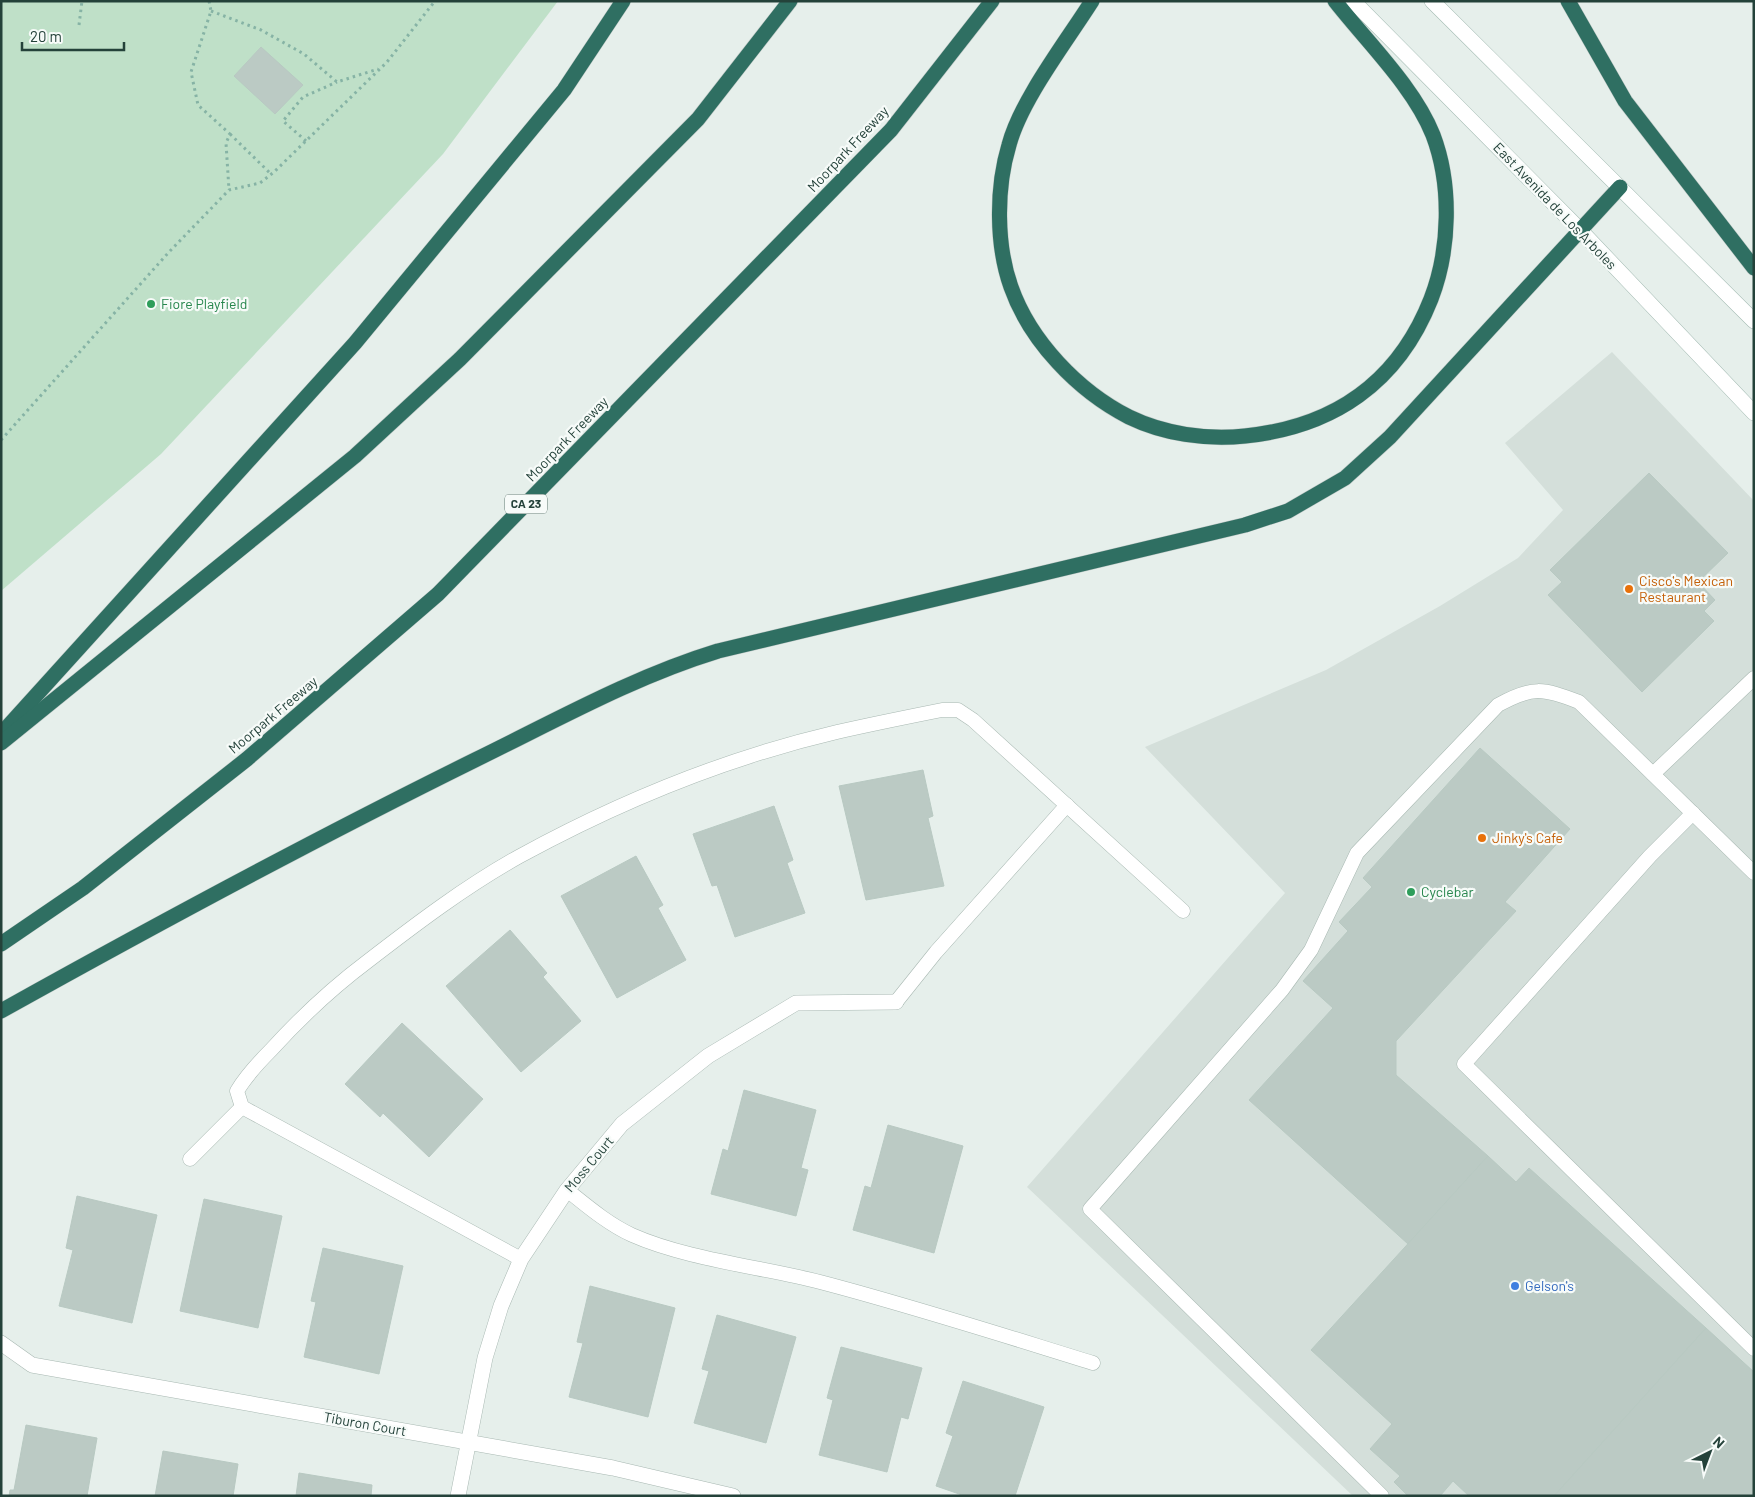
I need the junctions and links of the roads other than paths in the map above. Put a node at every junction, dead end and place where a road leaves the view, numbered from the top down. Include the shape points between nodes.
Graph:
1 (623, 1) edge
2 (790, 1) edge
3 (992, 1) edge
4 (1092, 1) edge
5 (1335, 1) edge
6 (1353, 1) edge
7 (1432, 1) edge
8 (1568, 1) edge
9 (1620, 187) junction
10 (1580, 230) junction
11 (1754, 268) edge
12 (1754, 321) edge
13 (1754, 413) edge
14 (1754, 678) edge
15 (1, 733) edge
16 (1, 743) edge
17 (1653, 774) junction
18 (1067, 805) junction
19 (1693, 813) junction
20 (1754, 873) edge
21 (1183, 911) dead end
22 (1, 944) edge
23 (896, 1002) joint
24 (1, 1010) edge
25 (242, 1107) junction
26 (190, 1159) dead end
27 (567, 1190) junction
28 (521, 1259) junction
29 (1, 1344) edge
30 (1754, 1349) edge
31 (1093, 1363) dead end
32 (468, 1442) junction
33 (458, 1496) edge
34 (733, 1496) edge
35 (1382, 1496) edge

1 - 15 highway via 564,90 355,343
2 - 16 highway via 698,119 460,359 355,456
3 - 22 highway, Moorpark Freeway / CA 23 via 891,130 438,594 247,759 83,888
4 - 5 highway via 1022,113 1008,147 1001,185 1001,225 1010,285 1025,317 1056,360 1104,402 1131,418 1175,433 1226,438 1288,430 1325,417 1347,404 1404,352 1417,331 1437,284 1446,228 1441,165 1434,137 1407,88
6 - 10 street, East Avenida de Los Arboles
7 - 9 street
8 - 11 highway via 1625,101
9 - 10 highway
9 - 12 street
10 - 13 street, East Avenida de Los Arboles
10 - 24 highway via 1390,438 1345,478 1288,511 1245,525 718,650 680,662 430,782
14 - 17 lane
17 - 19 lane
17 - 35 lane via 1579,702 1550,690 1521,692 1498,705 1357,853 1311,950 1282,990 1090,1209
18 - 21 lane
18 - 23 lane via 936,952
18 - 25 lane via 958,710 942,710 836,732 718,767 576,827 518,857 425,917 332,989 290,1028 243,1080 237,1091
19 - 20 lane
19 - 30 lane via 1650,856 1464,1064
23 - 27 street, Moss Court via 796,1003 708,1056 622,1124
25 - 26 lane
25 - 28 lane
27 - 28 street, Moss Court
27 - 31 lane via 596,1213 641,1238 874,1297
28 - 32 street, Moss Court via 501,1306 485,1358
29 - 32 street, Tiburon Court via 32,1365
32 - 33 street, Moss Court
32 - 34 street, Tiburon Court via 613,1468

